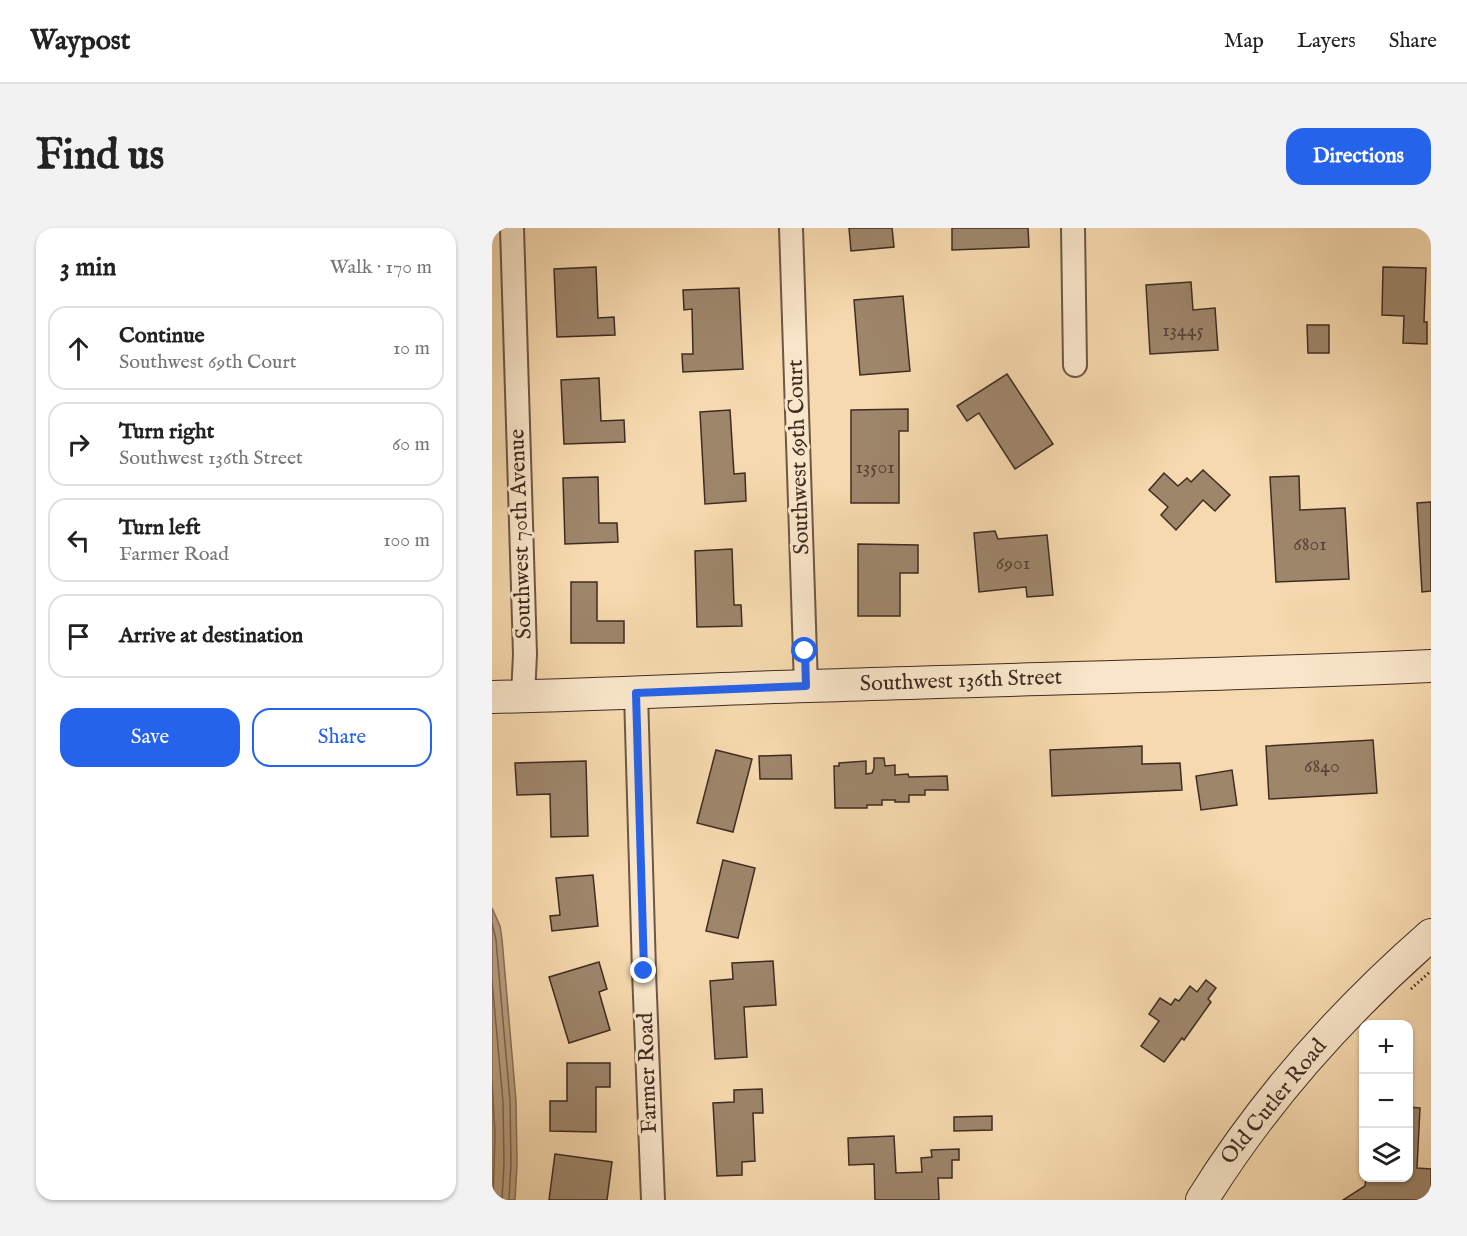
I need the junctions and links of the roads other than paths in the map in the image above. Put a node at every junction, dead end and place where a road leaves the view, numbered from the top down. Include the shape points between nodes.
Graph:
1 (512, 228) edge
2 (791, 228) edge
3 (1072, 228) edge
4 (1076, 365) dead end
5 (1431, 666) edge
6 (806, 686) junction
7 (636, 693) junction
8 (523, 696) junction
9 (492, 697) edge
10 (1431, 934) edge
11 (653, 1200) edge
12 (1202, 1200) edge

1 - 8 street, Southwest 70th Avenue
2 - 6 street, Southwest 69th Court
3 - 4 street
5 - 6 street, Southwest 136th Street
6 - 7 street, Southwest 136th Street
7 - 8 street, Southwest 136th Street
7 - 11 street, Farmer Road
8 - 9 street, Southwest 136th Street
10 - 12 street, Old Cutler Road via 1372,988 1321,1043 1227,1159

